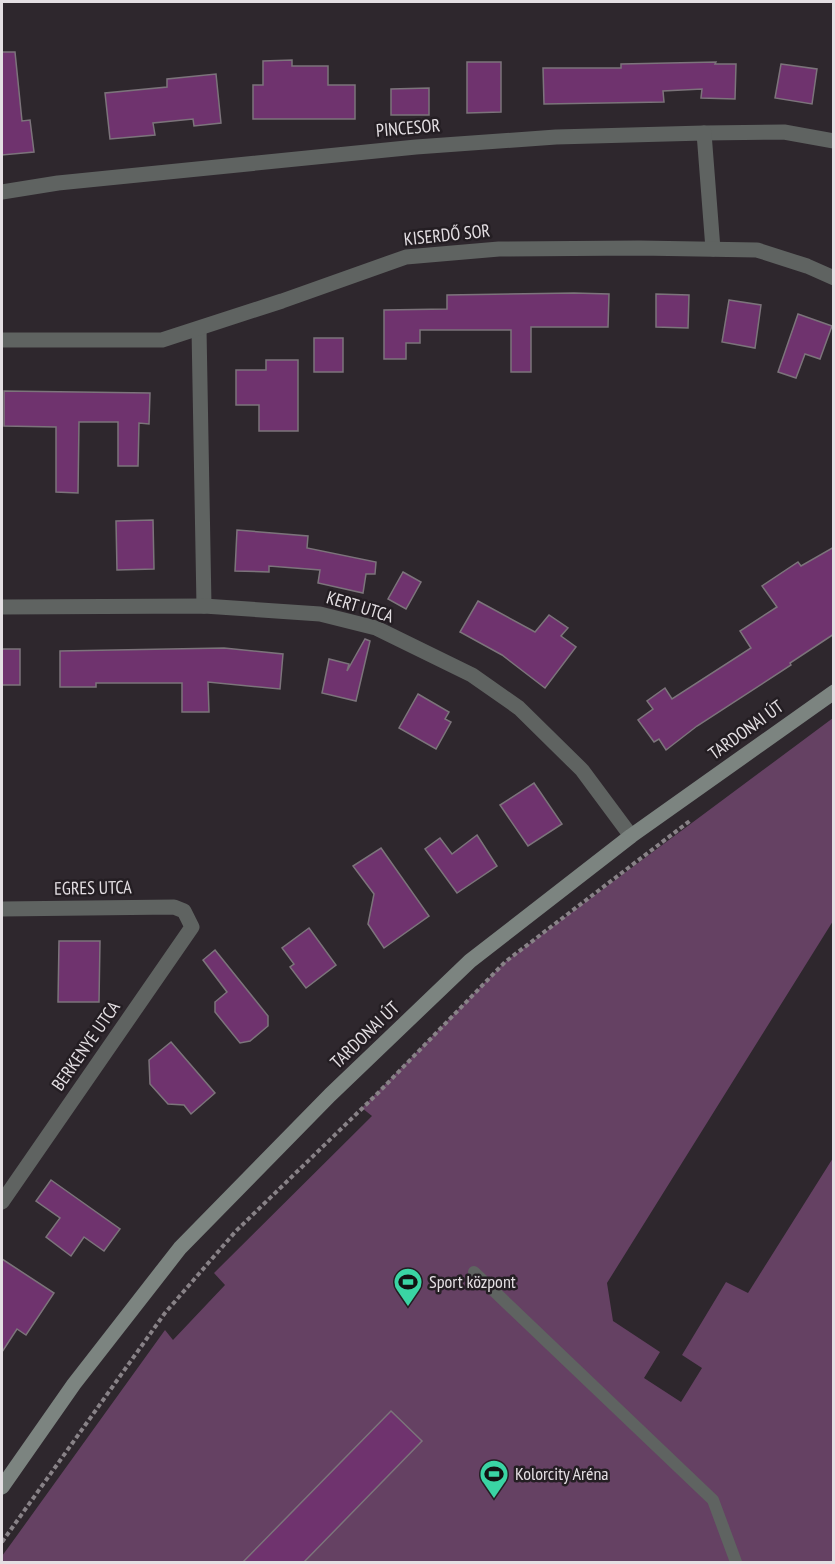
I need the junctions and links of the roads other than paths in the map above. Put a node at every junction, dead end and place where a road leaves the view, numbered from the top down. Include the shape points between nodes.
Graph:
1 (704, 133) junction
2 (834, 141) edge
3 (2, 192) edge
4 (713, 249) junction
5 (834, 278) edge
6 (199, 328) junction
7 (2, 340) edge
8 (204, 606) junction
9 (2, 607) edge
10 (834, 692) edge
11 (631, 836) junction
12 (2, 909) edge
13 (184, 911) joint
14 (2, 1202) edge
15 (474, 1272) dead end
16 (2, 1487) edge
17 (736, 1563) edge

1 - 2 street, PINCESOR via 784,132
1 - 3 street, PINCESOR via 556,137 416,147
1 - 4 street
4 - 5 street, KISERDŐ SOR via 757,250
4 - 6 street, KISERDŐ SOR via 499,249 406,257
6 - 7 street, KISERDŐ SOR via 162,340
6 - 8 street
8 - 9 street, KERT UTCA
8 - 11 street, KERT UTCA via 320,614 375,628 472,675 519,708 582,770
10 - 11 street, TARDONAI ÚT
11 - 16 street, TARDONAI ÚT via 470,961 330,1095 180,1248 74,1384
12 - 13 street, EGRES UTCA via 174,907
13 - 14 street, BERKENYE UTCA via 192,927
15 - 17 lane via 713,1500

